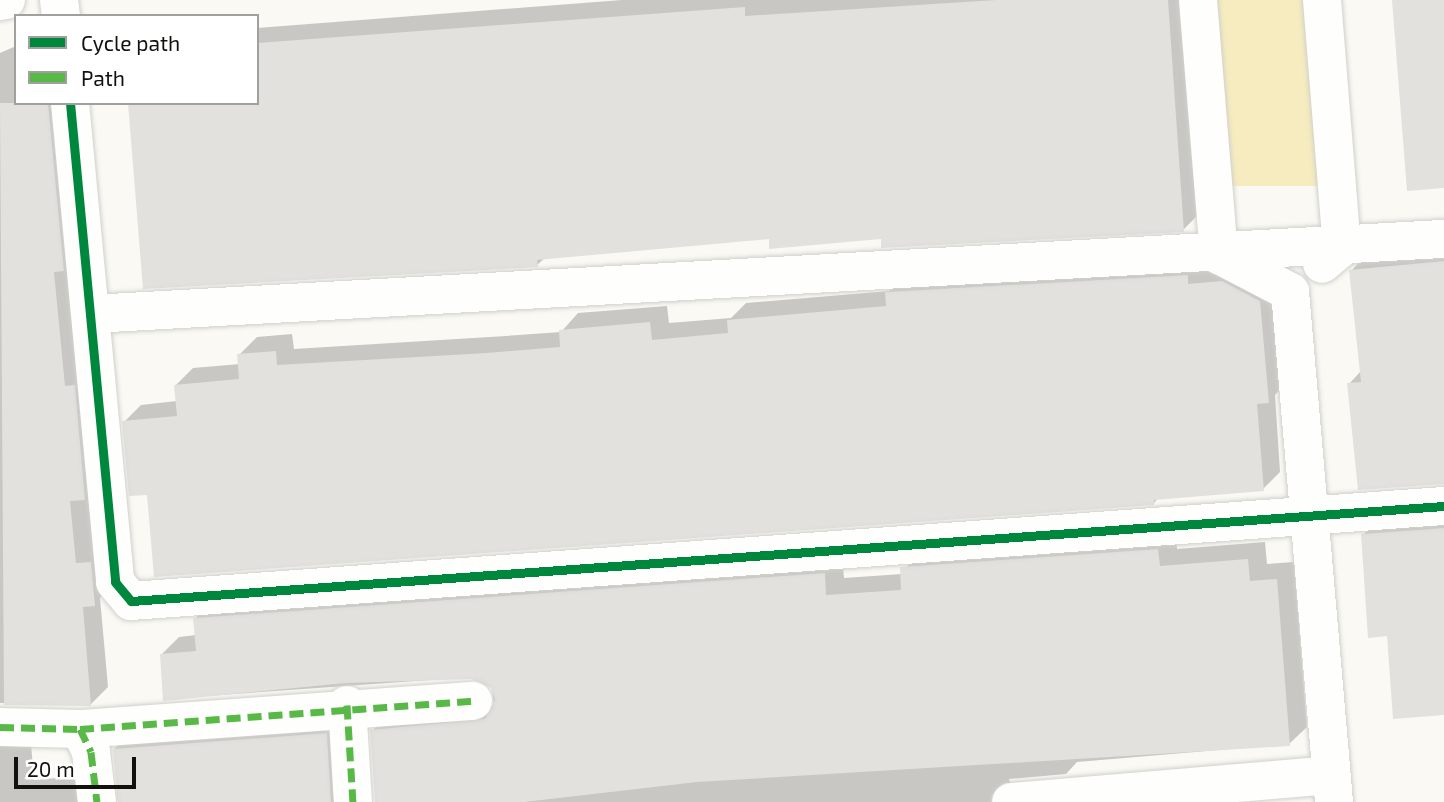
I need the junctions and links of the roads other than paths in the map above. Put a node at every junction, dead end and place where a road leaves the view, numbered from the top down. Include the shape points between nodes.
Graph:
1 (6, 0) edge
2 (1198, 0) edge
3 (1322, 0) edge
4 (0, 1) edge
5 (70, 105) edge
6 (1444, 239) edge
7 (1342, 247) junction
8 (1219, 255) junction
9 (1290, 292) junction
10 (92, 314) junction
11 (1444, 506) edge
12 (1311, 515) junction
13 (474, 701) dead end
14 (347, 705) junction
15 (0, 727) edge
16 (80, 729) junction
17 (1332, 789) edge
18 (1124, 797) edge
19 (97, 802) edge
20 (353, 802) edge
21 (1011, 802) edge

1 - 4 street
2 - 8 street
3 - 7 street
5 - 10 street
6 - 7 street
7 - 8 street
7 - 9 street
8 - 9 street
8 - 10 street
9 - 12 street
10 - 12 street via 115,582 121,595 141,603
11 - 12 street
12 - 17 street
13 - 14 street
14 - 16 street
14 - 20 street
15 - 16 street
16 - 19 street via 92,752
17 - 18 street
18 - 21 street

